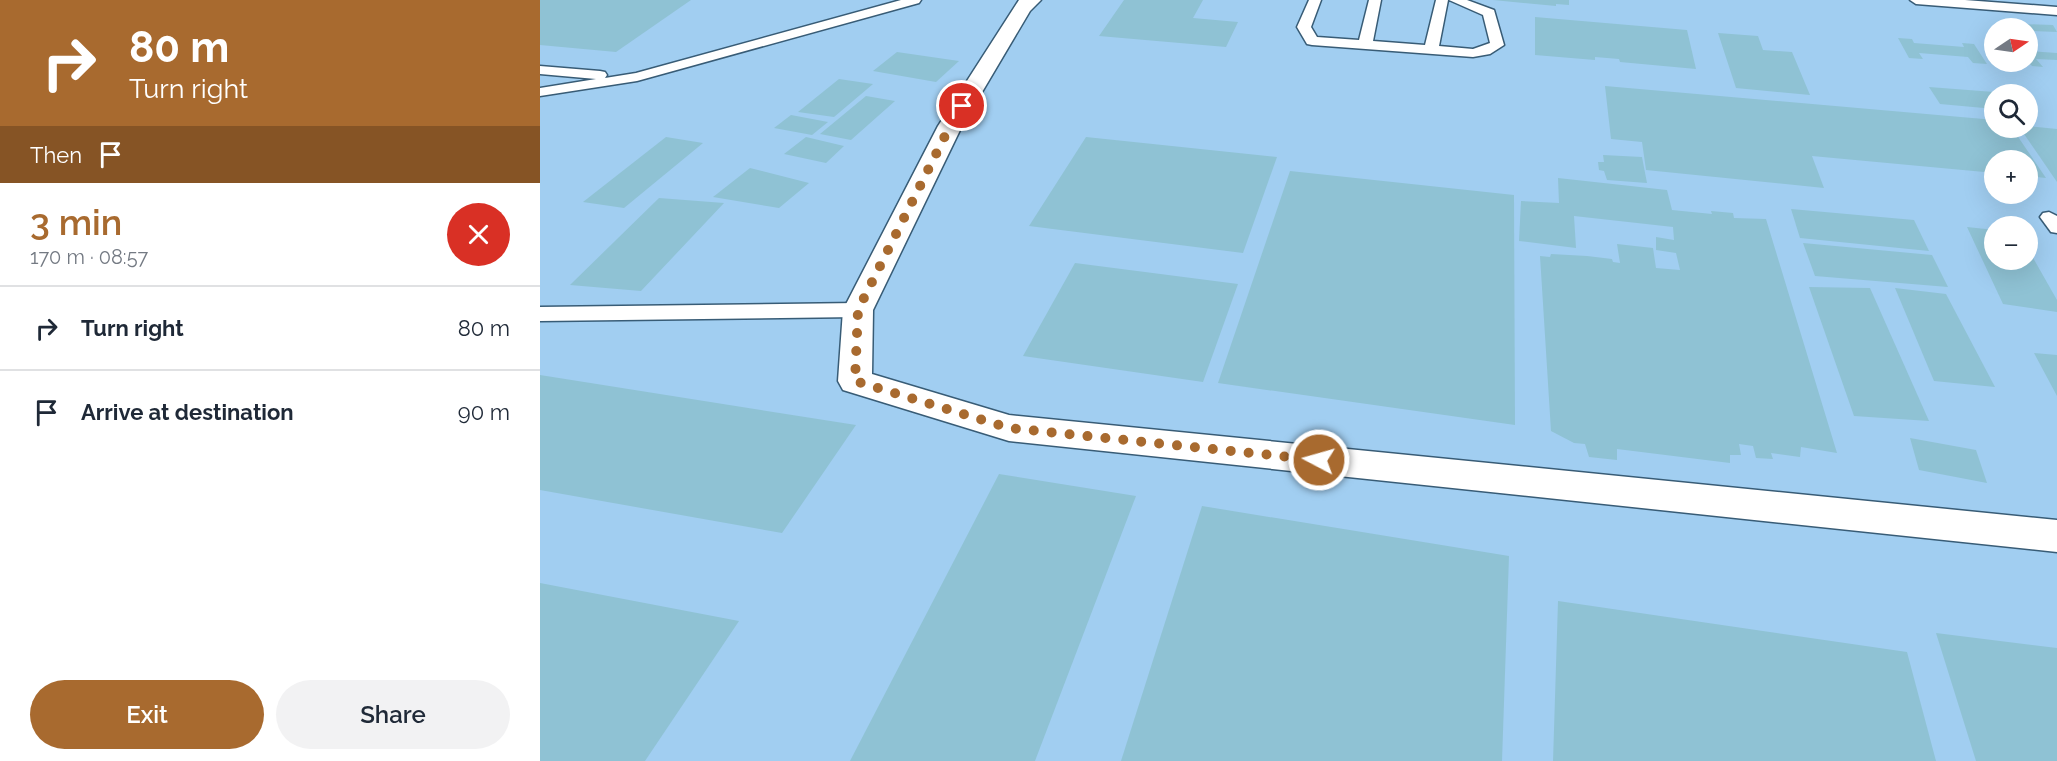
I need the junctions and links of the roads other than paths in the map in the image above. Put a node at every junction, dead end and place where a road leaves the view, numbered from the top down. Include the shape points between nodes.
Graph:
1 (915, 0) edge
2 (1031, 0) edge
3 (1315, 0) edge
4 (1375, 0) edge
5 (1442, 0) edge
6 (1455, 0) edge
7 (1916, 0) edge
8 (2057, 11) edge
9 (1365, 45) junction
10 (1431, 50) junction
11 (540, 70) edge
12 (637, 77) junction
13 (540, 92) edge
14 (858, 310) junction
15 (540, 314) edge
16 (2057, 536) edge

1 - 12 lane
2 - 14 street via 1022,8 950,126
3 - 9 lane via 1304,27 1312,41
4 - 9 lane
5 - 10 lane
6 - 10 lane via 1489,13 1497,45 1473,53
7 - 8 lane
9 - 10 lane
11 - 12 lane
12 - 13 lane
14 - 15 lane
14 - 16 street via 855,381 1009,428

